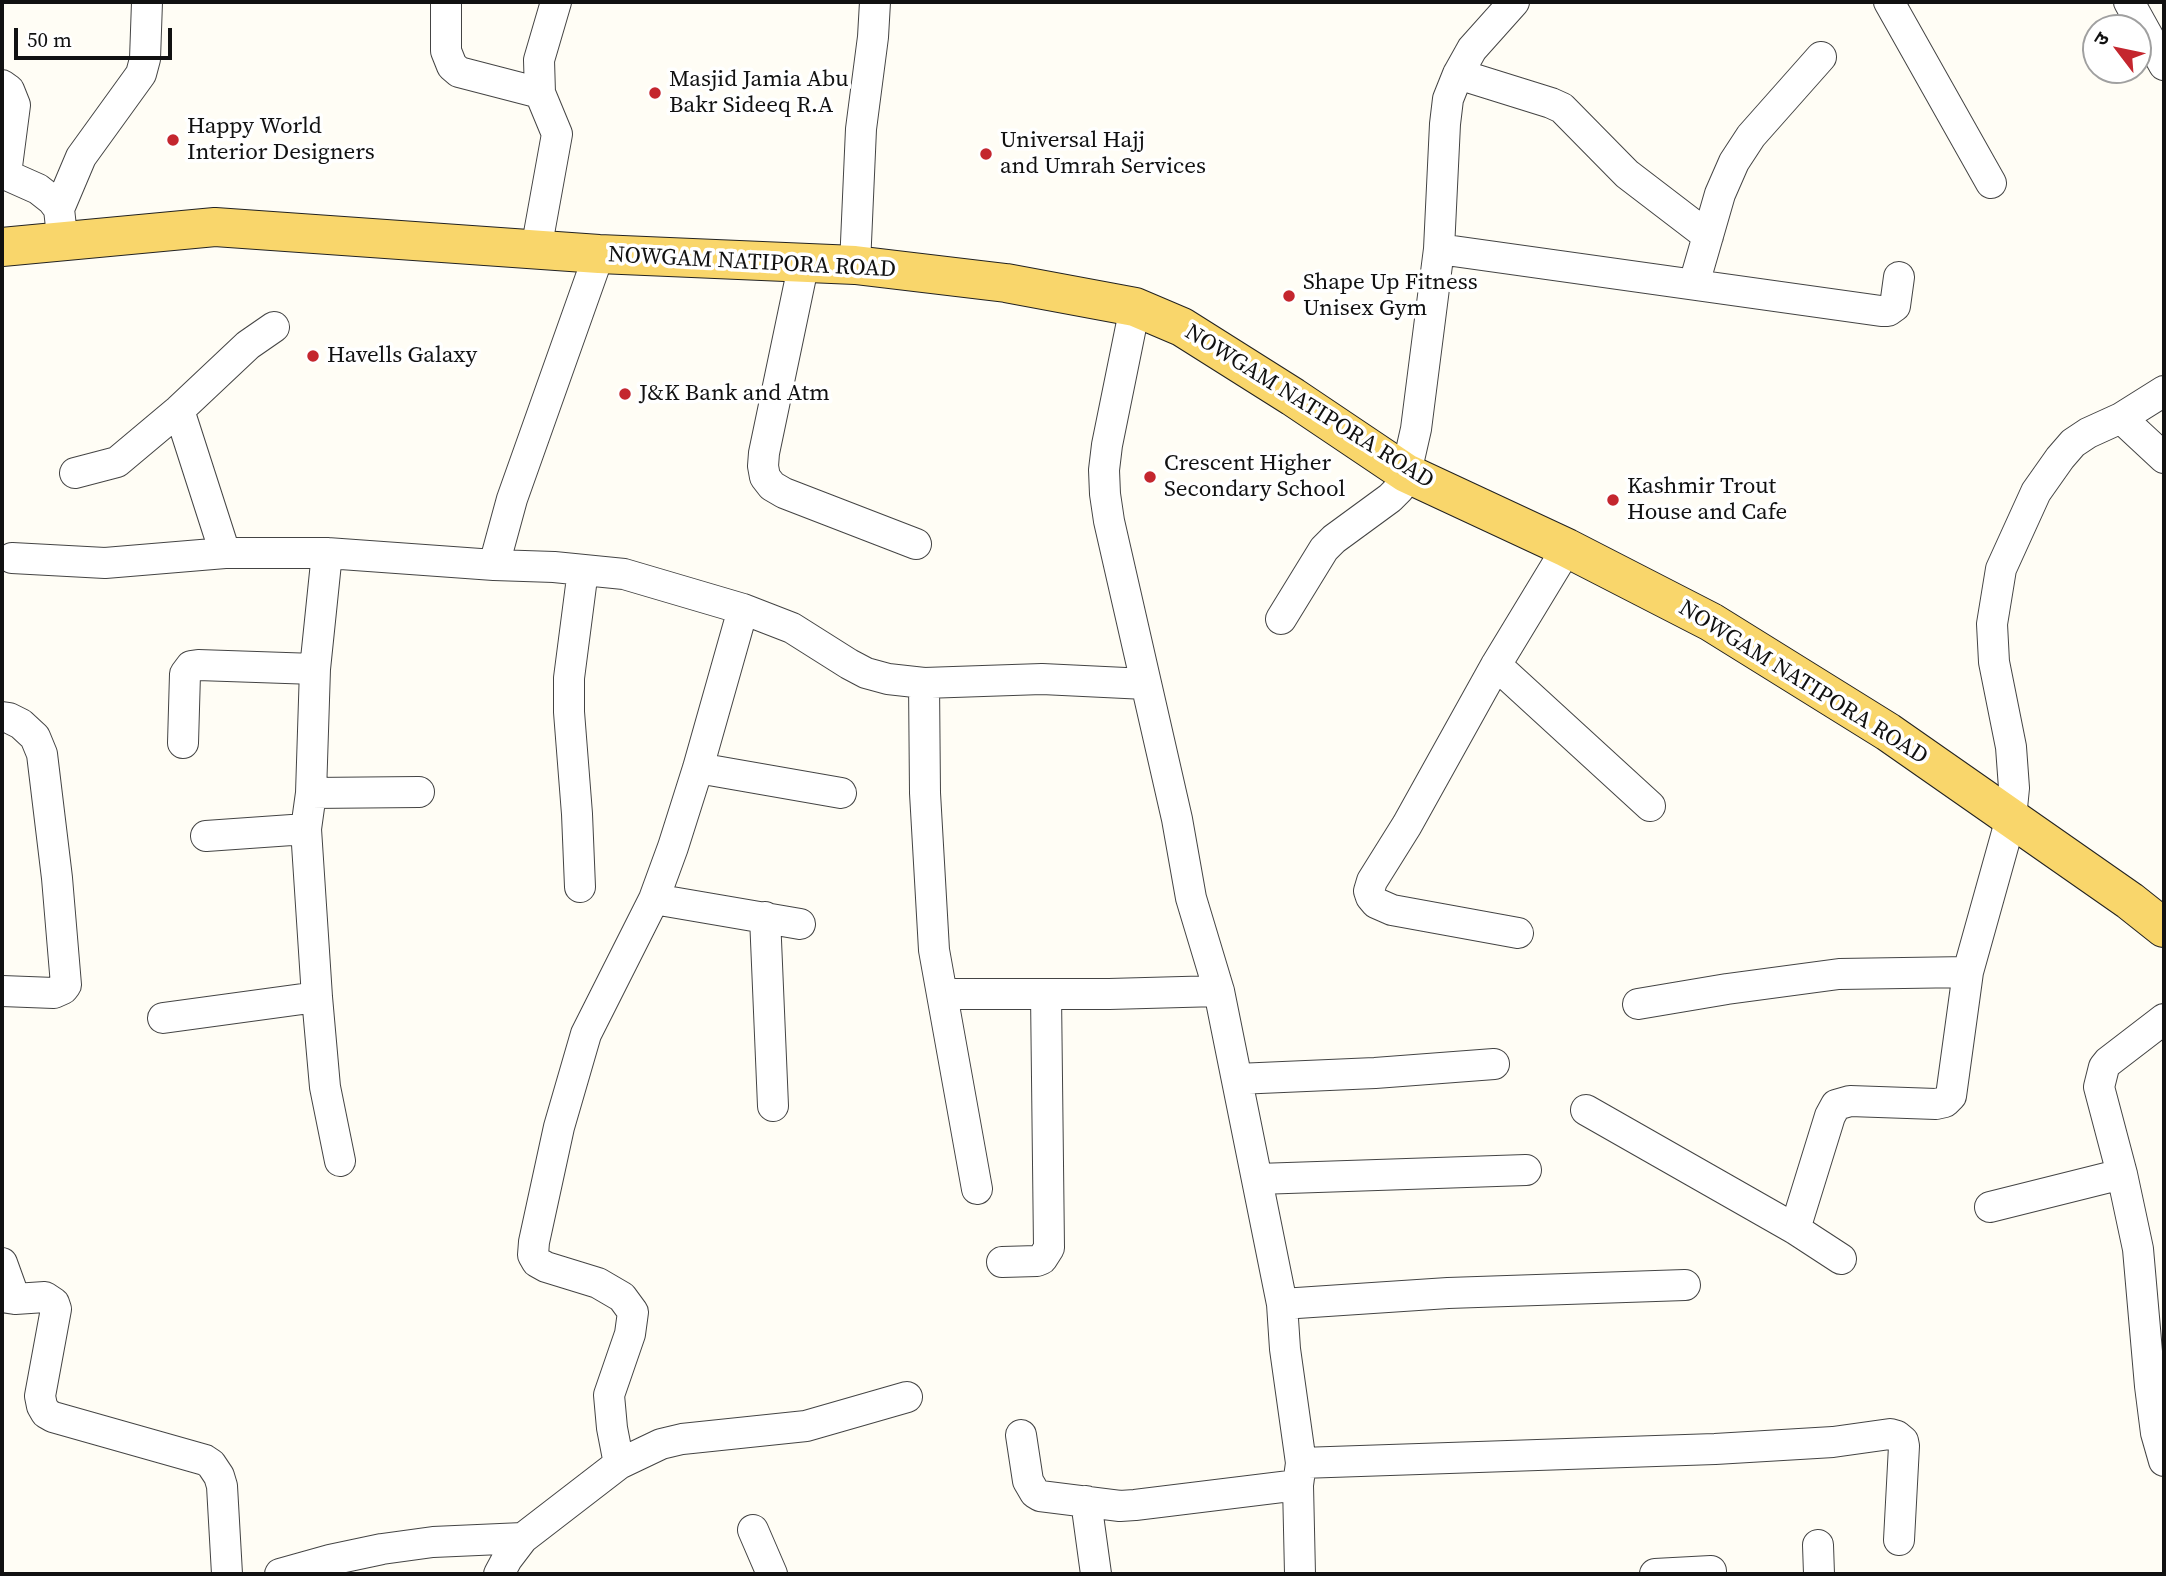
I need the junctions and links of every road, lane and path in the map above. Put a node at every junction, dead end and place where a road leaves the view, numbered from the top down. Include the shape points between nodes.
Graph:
1 (147, 2) edge
2 (446, 2) edge
3 (556, 2) edge
4 (875, 2) edge
5 (1514, 2) edge
6 (1889, 2) edge
7 (2129, 2) edge
8 (1821, 57) dead end
9 (2164, 65) edge
10 (1458, 74) junction
11 (2, 85) edge
12 (540, 93) junction
13 (4, 174) edge
14 (1991, 183) dead end
15 (60, 225) junction
16 (1708, 236) junction
17 (2, 247) edge
18 (1438, 249) junction
19 (536, 250) junction
20 (598, 254) junction
21 (804, 262) junction
22 (855, 265) junction
23 (1899, 276) dead end
24 (1695, 284) junction
25 (1135, 307) junction
26 (274, 327) dead end
27 (2164, 391) edge
28 (179, 410) junction
29 (2121, 418) junction
30 (2164, 458) edge
31 (75, 473) dead end
32 (1406, 473) junction
33 (916, 544) dead end
34 (1567, 548) junction
35 (225, 553) junction
36 (327, 553) junction
37 (12, 558) dead end
38 (494, 565) junction
39 (583, 570) junction
40 (743, 609) junction
41 (1281, 619) dead end
42 (1496, 665) junction
43 (315, 669) junction
44 (924, 683) junction
45 (1146, 684) junction
46 (2, 717) edge
47 (183, 743) dead end
48 (698, 768) junction
49 (419, 792) dead end
50 (311, 793) junction
51 (842, 793) dead end
52 (1650, 806) dead end
53 (2011, 818) junction
54 (306, 829) junction
55 (206, 836) dead end
56 (580, 887) dead end
57 (654, 900) junction
58 (765, 917) junction
59 (800, 923) dead end
60 (2164, 928) edge
61 (1518, 933) dead end
62 (1968, 972) junction
63 (2, 990) edge
64 (1219, 991) junction
65 (942, 994) junction
66 (1046, 995) junction
67 (317, 997) junction
68 (1638, 1004) dead end
69 (163, 1018) dead end
70 (2164, 1018) edge
71 (1494, 1064) dead end
72 (1237, 1079) junction
73 (774, 1106) dead end
74 (1587, 1110) dead end
75 (340, 1161) dead end
76 (1526, 1170) dead end
77 (2122, 1174) junction
78 (1258, 1179) junction
79 (977, 1189) dead end
80 (1990, 1207) dead end
81 (1795, 1229) junction
82 (1841, 1259) dead end
83 (1002, 1262) dead end
84 (2, 1264) edge
85 (1685, 1285) dead end
86 (9, 1298) edge
87 (1282, 1304) junction
88 (907, 1397) dead end
89 (1021, 1435) dead end
90 (2164, 1461) edge
91 (620, 1464) junction
92 (1299, 1474) junction
93 (1086, 1501) junction
94 (753, 1530) dead end
95 (523, 1538) junction
96 (1899, 1540) dead end
97 (1712, 1571) dead end
98 (228, 1574) edge
99 (280, 1574) edge
100 (499, 1574) edge
101 (772, 1574) edge
102 (1096, 1574) edge
103 (1300, 1574) edge
104 (1655, 1574) edge

1 - 15 street via 141,74 81,157
2 - 12 street via 446,51 452,66 459,72
3 - 12 street via 539,60
4 - 22 street via 861,129
5 - 10 street via 1472,49
6 - 14 street
7 - 9 street
8 - 16 street via 1734,162
10 - 16 street via 1563,108 1628,174
10 - 18 street via 1444,124
11 - 13 street via 9,89 15,105
12 - 19 street via 557,134
13 - 15 street via 52,200
15 - 17 main road, NOWGAM NATIPORA ROAD
15 - 19 main road, NOWGAM NATIPORA ROAD via 215,227
16 - 24 street
18 - 24 street
18 - 32 street via 1416,429
19 - 20 main road, NOWGAM NATIPORA ROAD
20 - 21 main road, NOWGAM NATIPORA ROAD
20 - 38 street via 512,499
21 - 22 main road, NOWGAM NATIPORA ROAD
21 - 33 street via 764,453 765,477 784,493
22 - 25 main road, NOWGAM NATIPORA ROAD via 1006,283
23 - 24 street via 1898,299 1888,311
25 - 32 main road, NOWGAM NATIPORA ROAD via 1182,327
25 - 45 street via 1104,470 1109,521
26 - 28 street via 248,345
27 - 29 street
28 - 31 street via 117,462
28 - 35 street
29 - 30 street
29 - 53 street via 2088,433 2060,458 2036,492 2001,569 1993,624 1994,662 2011,747
32 - 34 main road, NOWGAM NATIPORA ROAD
32 - 41 street via 1390,498 1324,549
34 - 42 street
34 - 53 main road, NOWGAM NATIPORA ROAD via 1711,622 1888,732
35 - 36 street
35 - 37 street via 122,562
36 - 38 street
36 - 43 street
38 - 39 street
39 - 40 street via 624,574
39 - 56 street via 569,678
40 - 44 street via 792,628 866,673
40 - 48 street
42 - 52 street
42 - 61 street via 1369,891 1376,903 1392,910
43 - 47 street via 191,666 185,674
43 - 50 street
44 - 45 street via 1042,679
44 - 65 street via 930,899
45 - 64 street via 1191,898
46 - 63 street via 21,724 35,737 42,754 66,985 54,993
48 - 51 street
48 - 57 street
49 - 50 street
50 - 54 street
53 - 60 main road, NOWGAM NATIPORA ROAD
53 - 62 street
54 - 55 street
54 - 67 street
57 - 58 street
57 - 91 street via 586,1034 559,1127 533,1255 546,1267 598,1283 622,1297 634,1312 609,1395
58 - 59 street
58 - 73 street
62 - 68 street via 1839,974
62 - 81 street via 1951,1096 1936,1104 1850,1101 1836,1105
64 - 66 street
64 - 72 street
65 - 66 street
65 - 79 street
66 - 83 street via 1049,1248 1037,1261
67 - 69 street
67 - 75 street via 326,1087
70 - 77 street via 2108,1062 2101,1076 2099,1087
71 - 72 street
72 - 78 street
74 - 81 street
76 - 78 street
77 - 80 street
77 - 90 street via 2138,1249 2150,1386
78 - 87 street
81 - 82 street
84 - 86 street
85 - 87 street
86 - 98 street via 46,1297 56,1308 40,1396 46,1413 211,1464 222,1486
87 - 92 street
88 - 91 street via 806,1426 661,1444
89 - 93 street via 1028,1481 1035,1493
91 - 95 street
92 - 93 street via 1135,1505
92 - 96 street via 1890,1434 1904,1446
92 - 103 street
93 - 102 street
94 - 101 street
95 - 99 street via 382,1549
95 - 100 street
97 - 104 street

